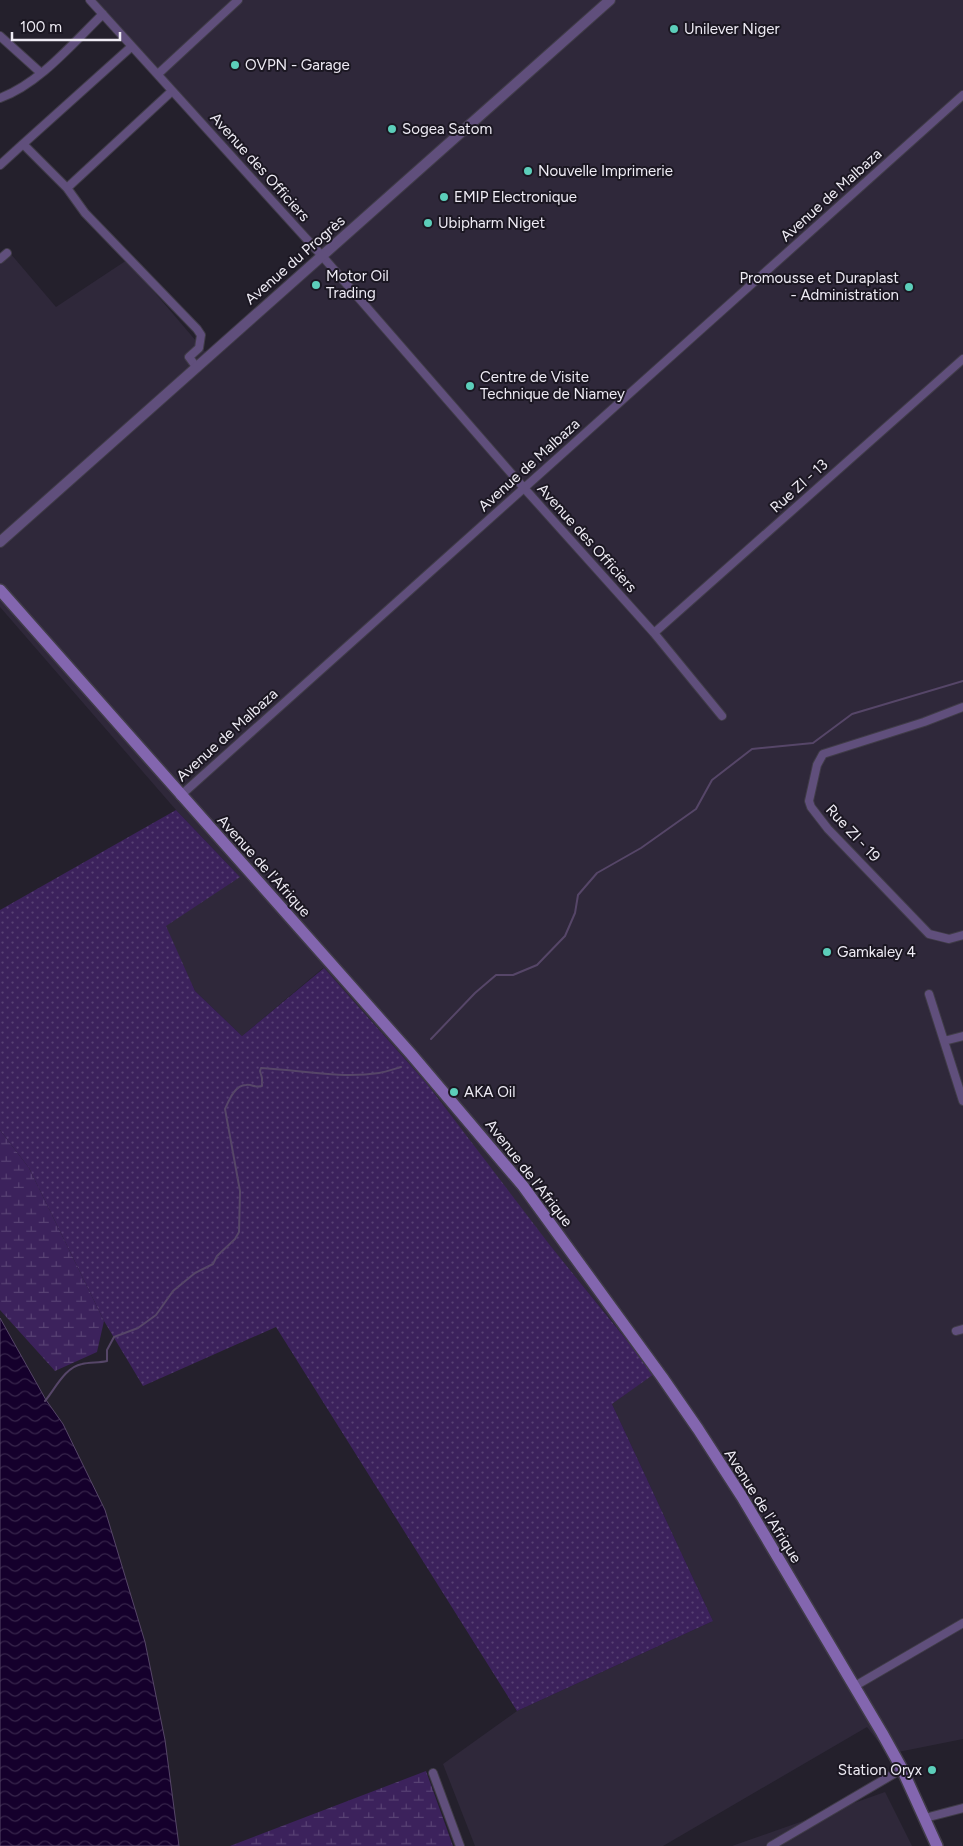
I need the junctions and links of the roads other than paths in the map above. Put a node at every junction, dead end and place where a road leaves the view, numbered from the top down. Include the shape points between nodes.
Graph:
1 (90, 0) edge
2 (238, 0) edge
3 (610, 0) edge
4 (103, 14) junction
5 (2, 40) edge
6 (131, 47) junction
7 (41, 73) junction
8 (158, 74) junction
9 (172, 91) junction
10 (963, 95) edge
11 (0, 98) edge
12 (23, 144) junction
13 (0, 166) edge
14 (67, 188) junction
15 (7, 253) dead end
16 (323, 257) junction
17 (0, 259) edge
18 (963, 359) edge
19 (197, 368) junction
20 (524, 488) junction
21 (0, 542) edge
22 (0, 590) edge
23 (654, 633) junction
24 (963, 706) edge
25 (722, 716) dead end
26 (180, 796) junction
27 (963, 935) edge
28 (929, 994) dead end
29 (963, 1036) edge
30 (944, 1042) junction
31 (963, 1101) edge
32 (963, 1623) edge
33 (855, 1686) junction
34 (902, 1769) junction
35 (433, 1773) dead end
36 (963, 1808) edge
37 (925, 1818) junction
38 (460, 1846) edge
39 (771, 1846) edge
40 (937, 1846) edge

1 - 4 street, Avenue des Officiers
2 - 8 street
3 - 16 street, Avenue du Progrès
4 - 6 street, Avenue des Officiers
4 - 7 street
5 - 7 street
6 - 8 street, Avenue des Officiers
6 - 12 street
7 - 11 street via 15,92
8 - 9 street, Avenue des Officiers
9 - 14 street
9 - 16 street, Avenue des Officiers
10 - 20 street, Avenue de Malbaza
12 - 13 street
12 - 14 street
14 - 19 street via 85,213 200,332 199,348 189,357
15 - 17 street
16 - 19 street, Avenue du Progrès
16 - 20 street, Avenue des Officiers
18 - 23 street, Rue ZI - 13
19 - 21 street, Avenue du Progrès
20 - 23 street, Avenue des Officiers
20 - 26 street, Avenue de Malbaza
22 - 26 main road, Avenue de l'Afrique
23 - 25 street, Avenue des Officiers
24 - 27 street, Rue ZI - 19 via 823,754 817,765 809,801 828,829 929,934 949,939
26 - 33 main road, Avenue de l'Afrique via 437,1084 523,1186 698,1429
28 - 30 street
29 - 30 street
30 - 31 street
32 - 33 street
33 - 34 main road, Avenue de l'Afrique
34 - 37 main road, Avenue de l'Afrique
34 - 39 street
35 - 38 street
36 - 37 street
37 - 40 main road, Avenue de l'Afrique

